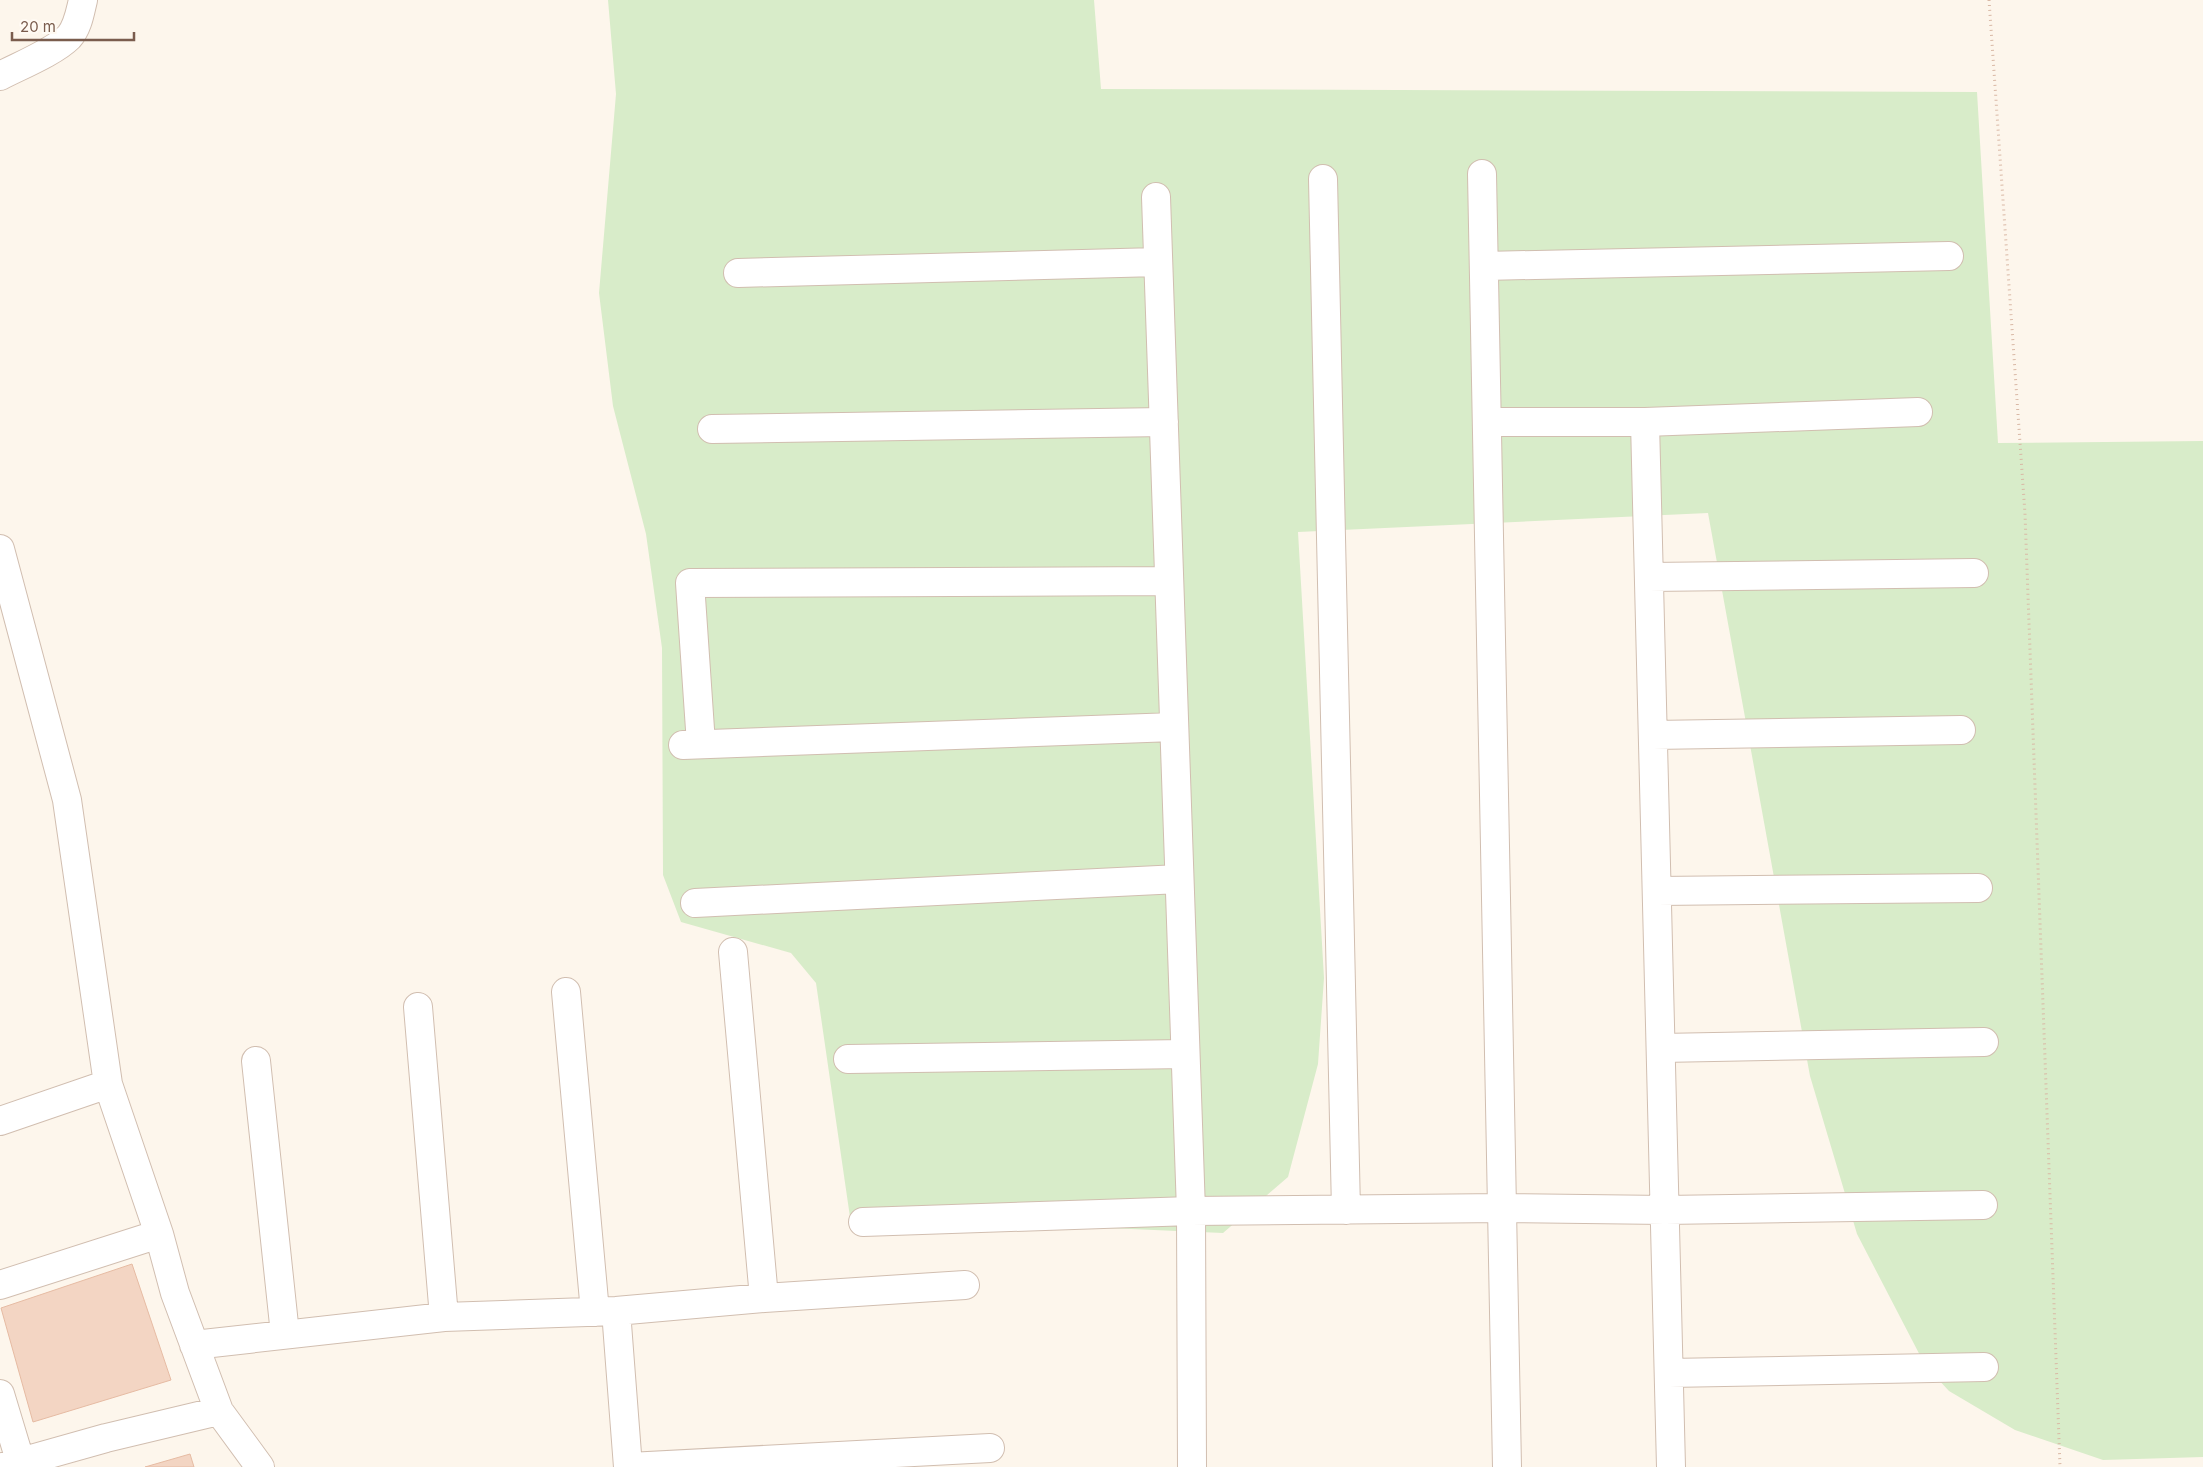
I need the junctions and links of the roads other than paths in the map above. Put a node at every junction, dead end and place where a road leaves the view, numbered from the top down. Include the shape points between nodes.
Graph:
1 (83, 0) edge
2 (0, 76) edge
3 (1482, 174) dead end
4 (1324, 179) dead end
5 (1156, 197) dead end
6 (1949, 256) dead end
7 (1158, 262) junction
8 (1484, 266) junction
9 (738, 273) dead end
10 (1918, 412) dead end
11 (1164, 422) junction
12 (1487, 422) junction
13 (1645, 422) junction
14 (712, 429) dead end
15 (0, 549) edge
16 (1974, 573) dead end
17 (1649, 577) junction
18 (1169, 581) junction
19 (1174, 727) junction
20 (1961, 730) dead end
21 (1653, 735) junction
22 (1179, 879) junction
23 (1978, 888) dead end
24 (1657, 891) junction
25 (695, 903) dead end
26 (733, 952) dead end
27 (566, 992) dead end
28 (418, 1007) dead end
29 (1984, 1042) dead end
30 (1661, 1048) junction
31 (1185, 1054) junction
32 (848, 1059) dead end
33 (256, 1061) dead end
34 (108, 1084) junction
35 (0, 1121) edge
36 (1983, 1205) dead end
37 (1503, 1208) junction
38 (1346, 1210) junction
39 (1665, 1210) junction
40 (1191, 1211) junction
41 (863, 1222) dead end
42 (159, 1234) junction
43 (0, 1285) edge
44 (965, 1285) dead end
45 (764, 1298) junction
46 (605, 1312) junction
47 (444, 1317) junction
48 (285, 1334) junction
49 (194, 1345) junction
50 (1984, 1367) dead end
51 (1669, 1373) junction
52 (0, 1394) edge
53 (219, 1411) junction
54 (990, 1448) dead end
55 (15, 1465) edge
56 (260, 1467) edge
57 (629, 1467) edge
58 (1192, 1467) edge
59 (1507, 1467) edge
60 (1671, 1467) edge

1 - 2 street via 80,17 69,36 45,53
3 - 8 street
4 - 38 street
5 - 7 street
6 - 8 street
7 - 9 street
7 - 11 street
8 - 12 street
10 - 13 street
11 - 14 street
11 - 18 street
12 - 13 street
12 - 37 street
13 - 17 street
15 - 34 street via 67,800
16 - 17 street
17 - 21 street
18 - 19 street
18 - 19 street via 690,583 691,744
19 - 22 street
20 - 21 street
21 - 24 street
22 - 25 street
22 - 31 street
23 - 24 street
24 - 30 street
26 - 45 street
27 - 46 street
28 - 47 street
29 - 30 street
30 - 39 street
31 - 32 street
31 - 40 street
33 - 48 street
34 - 35 street
34 - 42 street
36 - 39 street
37 - 38 street
37 - 39 street
37 - 59 street
38 - 40 street
39 - 51 street
40 - 41 street
40 - 58 street
42 - 43 street
42 - 49 street
44 - 45 street
45 - 46 street
46 - 47 street
46 - 57 street
47 - 48 street
48 - 49 street
49 - 53 street
50 - 51 street
51 - 60 street
52 - 55 street
53 - 55 street via 106,1438
53 - 56 street
54 - 57 street

